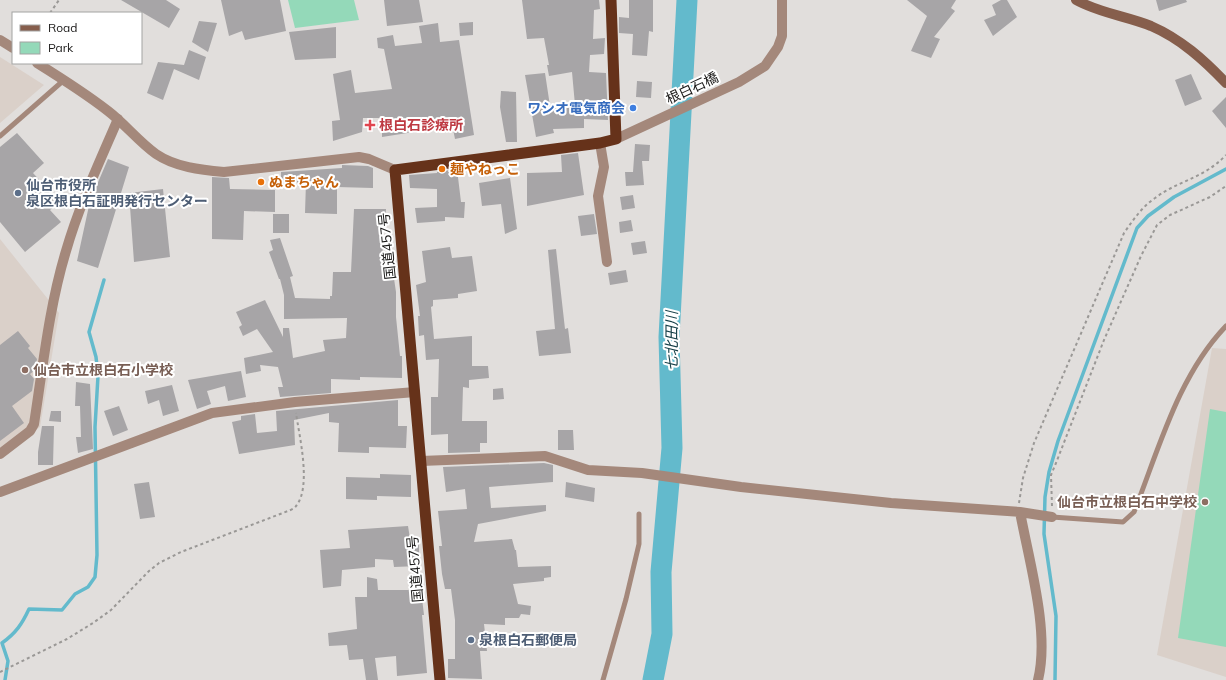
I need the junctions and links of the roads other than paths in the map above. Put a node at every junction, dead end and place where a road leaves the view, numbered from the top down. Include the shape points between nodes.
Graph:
1 (611, 0) edge
2 (782, 0) edge
3 (1076, 0) edge
4 (0, 40) edge
5 (12, 47) edge
6 (38, 64) edge
7 (64, 80) junction
8 (1226, 83) edge
9 (118, 119) junction
10 (0, 136) edge
11 (616, 139) junction
12 (600, 143) junction
13 (395, 170) junction
14 (607, 262) dead end
15 (1226, 326) edge
16 (415, 392) junction
17 (0, 454) edge
18 (420, 461) junction
19 (0, 492) edge
20 (1023, 512) junction
21 (639, 514) dead end
22 (1050, 517) joint
23 (440, 680) edge
24 (603, 680) edge
25 (1038, 680) edge

1 - 11 highway
2 - 11 street, 根白石橋 via 783,25 778,47 765,66 739,82
3 - 8 main road via 1086,6 1168,34 1201,58
4 - 5 street
6 - 7 street
7 - 9 street
7 - 10 lane
9 - 13 street via 157,154 201,170 224,172 359,157
9 - 17 street via 65,252 53,303 34,424 30,431
11 - 12 highway
12 - 13 highway
12 - 14 street via 604,167 598,196
13 - 16 highway, 国道457号
15 - 22 lane via 1194,369 1176,404 1134,512 1123,522
16 - 18 highway, 国道457号
16 - 19 street via 295,402 212,413
18 - 20 street via 545,456 588,470 642,473 741,487 891,503
18 - 23 highway, 国道457号
20 - 22 street
20 - 25 street via 1042,642
21 - 24 lane via 639,544

